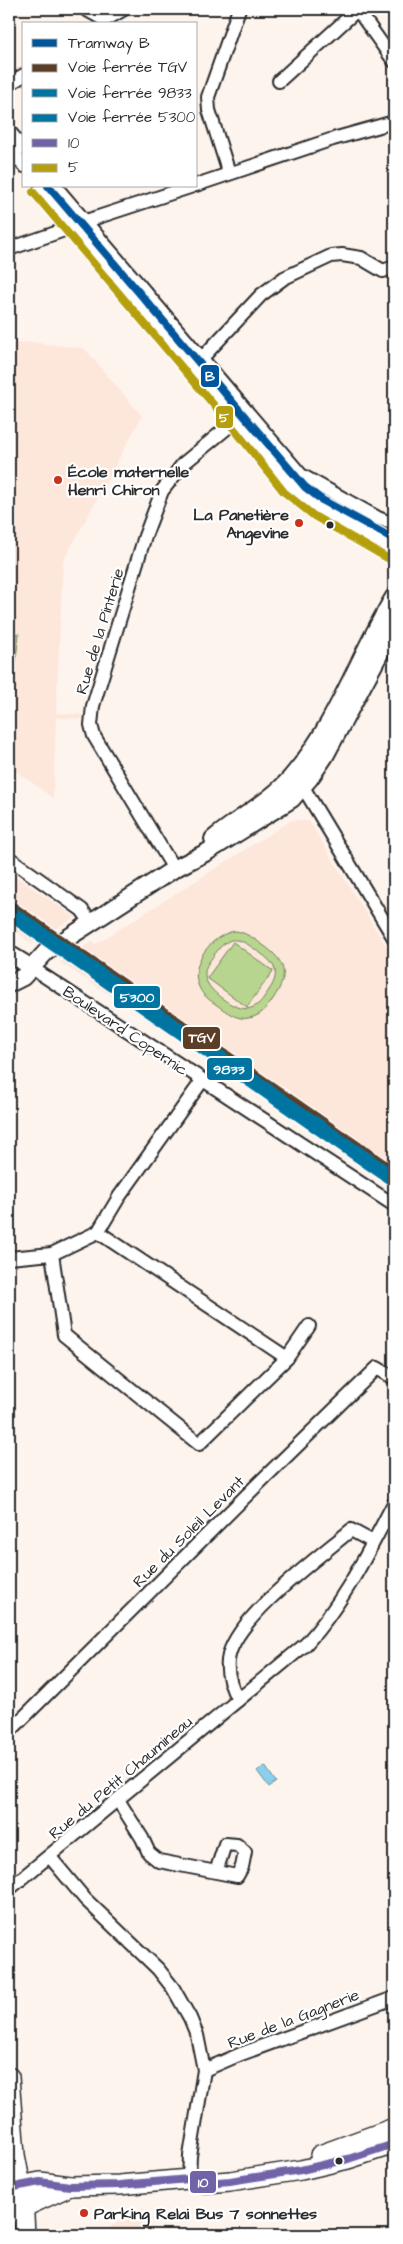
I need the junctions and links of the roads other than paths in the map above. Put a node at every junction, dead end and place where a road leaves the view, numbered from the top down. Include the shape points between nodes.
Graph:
1 (85, 9) edge
2 (124, 9) edge
3 (239, 9) edge
4 (357, 9) edge
5 (102, 22) edge
6 (394, 61) edge
7 (22, 76) edge
8 (279, 81) dead end
9 (9, 84) edge
10 (394, 114) edge
11 (394, 122) edge
12 (9, 131) edge
13 (332, 139) junction
14 (22, 147) edge
15 (9, 148) edge
16 (22, 164) edge
17 (229, 173) junction
18 (198, 185) edge
19 (43, 188) edge
20 (56, 188) edge
21 (189, 188) edge
22 (81, 224) junction
23 (9, 249) edge
24 (394, 268) edge
25 (202, 358) junction
26 (239, 418) junction
27 (394, 524) edge
28 (394, 550) edge
29 (394, 597) edge
30 (394, 627) edge
31 (298, 782) junction
32 (9, 858) edge
33 (174, 869) junction
34 (90, 925) junction
35 (394, 938) edge
36 (9, 954) edge
37 (32, 968) junction
38 (9, 984) edge
39 (202, 1081) junction
40 (394, 1205) edge
41 (98, 1232) junction
42 (52, 1254) junction
43 (9, 1258) edge
44 (309, 1326) dead end
45 (287, 1358) junction
46 (394, 1378) edge
47 (394, 1503) edge
48 (373, 1542) junction
49 (238, 1700) junction
50 (9, 1732) edge
51 (118, 1800) junction
52 (50, 1857) junction
53 (216, 1872) dead end
54 (9, 1889) edge
55 (394, 1998) edge
56 (204, 2070) junction
57 (9, 2077) edge
58 (394, 2128) edge
59 (394, 2144) edge
60 (189, 2179) junction
61 (15, 2186) edge
62 (70, 2186) junction
63 (16, 2210) edge
64 (25, 2235) edge

1 - 5 street
2 - 5 street
3 - 17 street via 208,97
4 - 6 street
4 - 8 street
7 - 9 street
10 - 13 street
11 - 13 street
12 - 14 street
13 - 17 street
15 - 16 street
17 - 18 street
19 - 22 street
20 - 22 street
21 - 22 street
22 - 23 street
22 - 25 street
22 - 26 street
24 - 25 street via 383,271 361,258 342,255 331,256 284,278 261,295
25 - 27 street via 301,475
26 - 28 street via 291,485 319,507
26 - 33 street, Rue de la Pinterie via 183,464 162,491 93,706 91,724 94,736
29 - 31 street
30 - 31 street via 317,769
31 - 33 street via 280,807
31 - 35 street
32 - 34 street via 82,910
33 - 34 street
34 - 37 street via 46,952
36 - 37 street, Boulevard Copernic
37 - 38 street
37 - 39 street, Boulevard Copernic
39 - 40 street, Boulevard Copernic
39 - 41 street via 119,1197
41 - 42 street
41 - 45 street
42 - 43 street
42 - 45 street via 64,1335 199,1444
44 - 45 street
46 - 50 street, Rue du Soleil Levant via 377,1368
47 - 48 street, Rue du Petit Chaumineau
48 - 49 street, Rue du Petit Chaumineau via 342,1599 317,1632
48 - 49 street via 351,1530 256,1612 229,1656 230,1684
49 - 51 street, Rue du Petit Chaumineau
51 - 52 street, Rue du Petit Chaumineau
51 - 53 street via 155,1859
52 - 54 street
52 - 56 street, Rue du Petit Chaumineau via 84,1899 151,1961 173,1988 197,2035
55 - 56 street, Rue de la Gagnerie
56 - 60 street, Rue du Petit Chaumineau
57 - 61 main road
58 - 60 main road via 300,2161 230,2172 208,2172
59 - 60 main road via 348,2159 268,2176 206,2183
60 - 62 main road
61 - 62 main road via 40,2182
61 - 63 main road
62 - 63 main road
63 - 64 main road

